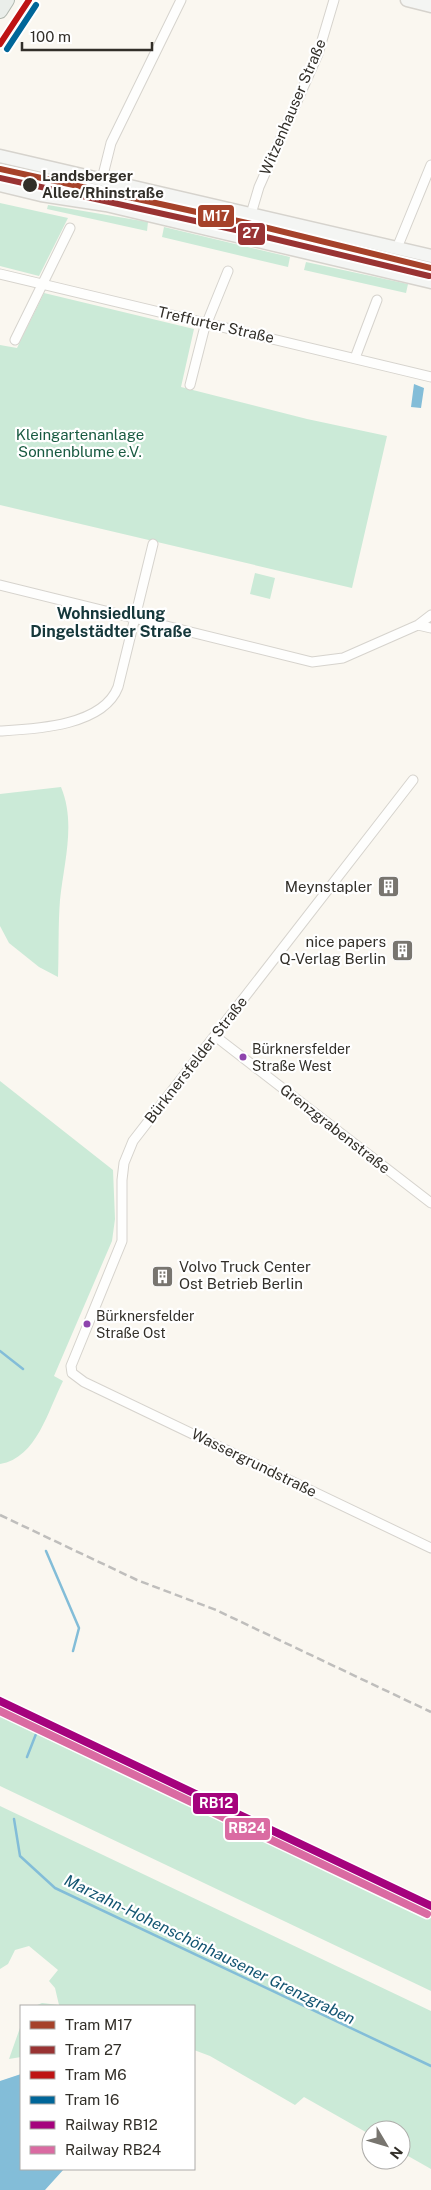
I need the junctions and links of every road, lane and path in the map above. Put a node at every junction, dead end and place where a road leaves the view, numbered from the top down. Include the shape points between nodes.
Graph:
1 (7, 0) edge
2 (181, 0) edge
3 (334, 0) edge
4 (407, 0) edge
5 (431, 6) edge
6 (0, 11) edge
7 (0, 156) edge
8 (431, 165) edge
9 (102, 179) junction
10 (0, 185) edge
11 (250, 214) junction
12 (70, 228) dead end
13 (397, 248) junction
14 (431, 256) edge
15 (228, 271) dead end
16 (0, 274) edge
17 (431, 282) edge
18 (41, 284) junction
19 (378, 300) dead end
20 (207, 323) junction
21 (15, 340) dead end
22 (355, 358) junction
23 (431, 377) edge
24 (190, 385) dead end
25 (153, 544) dead end
26 (0, 585) edge
27 (431, 615) edge
28 (135, 619) junction
29 (418, 625) junction
30 (431, 628) edge
31 (0, 731) edge
32 (414, 780) dead end
33 (216, 1036) junction
34 (431, 1203) edge
35 (77, 1378) joint
36 (431, 1548) edge

1 - 6 main road
2 - 9 street via 111,144
3 - 11 street, Witzenhauser Straße via 318,54
4 - 5 main road
7 - 9 main road
8 - 13 street
9 - 11 main road
10 - 17 main road via 106,205
11 - 13 main road
12 - 18 street
13 - 14 main road
15 - 20 street
16 - 18 street, Treffurter Straße
18 - 20 street, Treffurter Straße
18 - 21 street
19 - 22 street
20 - 22 street, Treffurter Straße
20 - 24 street
22 - 23 street, Treffurter Straße
25 - 28 street
26 - 28 street
27 - 29 street
28 - 29 street via 300,660 322,662 343,658
28 - 31 street via 118,687 108,703 71,722
29 - 30 street
32 - 33 street, Bürknersfelder Straße
33 - 34 street, Grenzgrabenstraße
33 - 35 street, Bürknersfelder Straße via 133,1141 127,1154 122,1180 122,1241 71,1366
35 - 36 street, Wassergrundstraße

